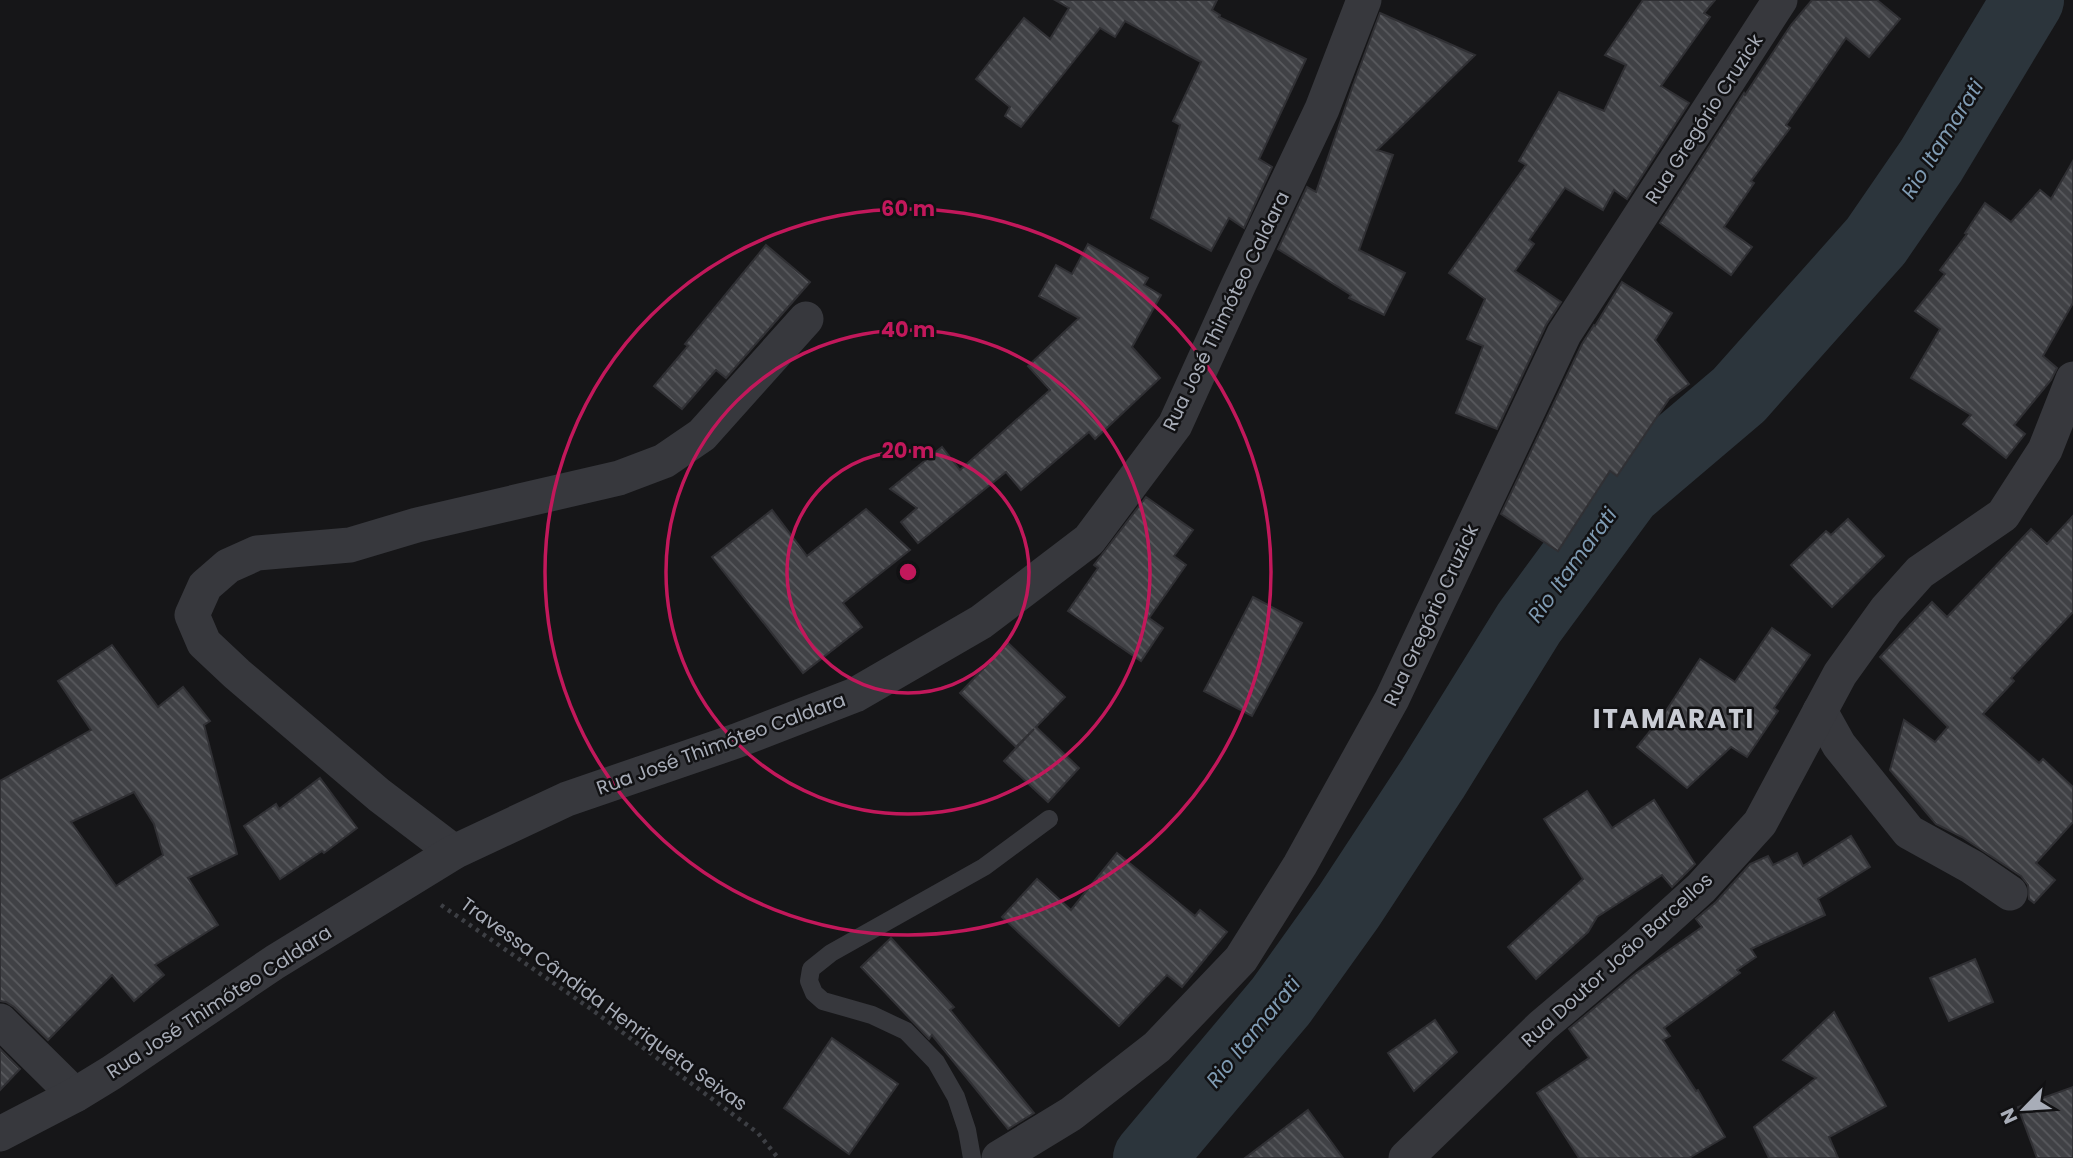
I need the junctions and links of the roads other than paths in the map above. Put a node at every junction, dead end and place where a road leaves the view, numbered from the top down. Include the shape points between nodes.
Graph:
1 (1364, 0) edge
2 (1780, 0) edge
3 (806, 319) dead end
4 (2073, 379) edge
5 (1820, 711) junction
6 (1049, 819) dead end
7 (454, 852) junction
8 (2010, 892) dead end
9 (0, 1021) edge
10 (75, 1095) junction
11 (0, 1134) edge
12 (972, 1158) edge
13 (999, 1158) edge
14 (1406, 1158) edge

1 - 7 street, Rua José Thimóteo Caldara via 1322,109 1175,425 1089,540 981,622 855,695 567,799
2 - 13 street, Rua Gregório Cruzick via 1564,334 1392,699 1300,865 1241,959 1157,1047 1071,1114
3 - 7 street via 702,435 664,461 619,478 350,545 257,553 228,566 205,586 192,614 204,643 379,795
4 - 5 street, Rua Doutor João Barcellos via 2045,450 2003,515 1920,572 1840,674
5 - 8 street via 1839,745 1909,832
5 - 14 street, Rua Doutor João Barcellos via 1760,823 1702,888 1542,1026
6 - 12 lane via 984,867 831,953 811,969 814,993 822,1001 872,1015 906,1031 936,1062 956,1097
7 - 10 street, Rua José Thimóteo Caldara via 275,962
9 - 10 street
10 - 11 street, Rua José Thimóteo Caldara

